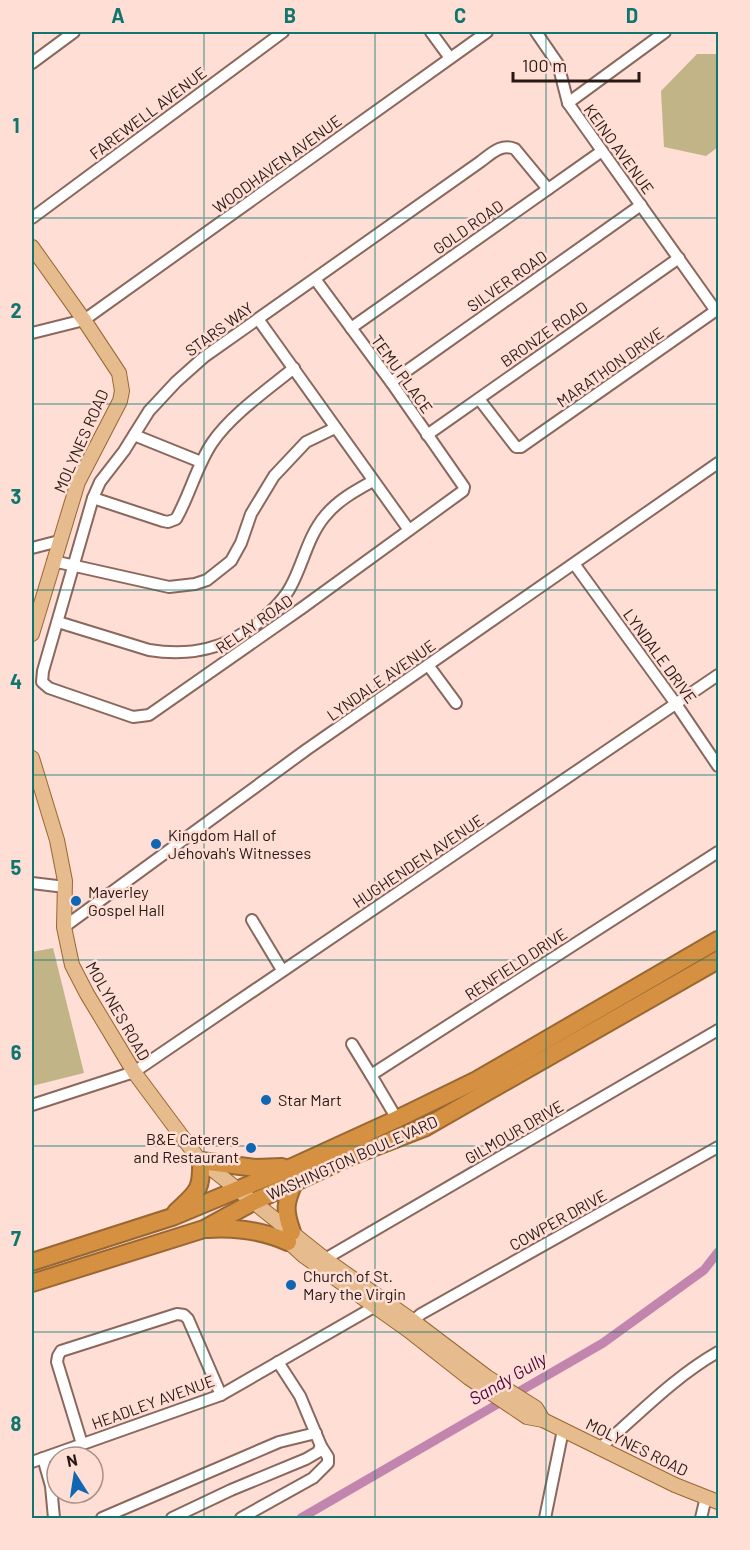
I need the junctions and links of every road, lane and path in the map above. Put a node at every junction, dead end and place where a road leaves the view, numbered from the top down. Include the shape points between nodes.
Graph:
1 (74, 32) edge
2 (283, 32) edge
3 (431, 32) edge
4 (487, 32) edge
5 (536, 32) edge
6 (665, 32) edge
7 (450, 58) junction
8 (32, 63) edge
9 (568, 103) junction
10 (602, 151) junction
11 (549, 189) junction
12 (640, 204) junction
13 (32, 218) edge
14 (32, 247) edge
15 (679, 258) junction
16 (315, 279) junction
17 (717, 310) edge
18 (258, 319) junction
19 (84, 320) junction
20 (351, 328) junction
21 (32, 333) edge
22 (294, 368) junction
23 (391, 382) junction
24 (479, 399) junction
25 (335, 428) junction
26 (134, 435) junction
27 (427, 435) junction
28 (201, 462) junction
29 (718, 463) edge
30 (373, 481) junction
31 (464, 486) joint
32 (93, 498) junction
33 (409, 530) junction
34 (59, 541) junction
35 (32, 548) edge
36 (53, 561) junction
37 (575, 564) junction
38 (73, 566) junction
39 (286, 594) junction
40 (302, 609) junction
41 (58, 622) junction
42 (32, 634) edge
43 (214, 648) junction
44 (227, 661) junction
45 (428, 665) junction
46 (718, 675) edge
47 (42, 682) joint
48 (456, 704) dead end
49 (676, 704) junction
50 (32, 758) edge
51 (718, 766) edge
52 (718, 852) edge
53 (32, 883) edge
54 (65, 887) junction
55 (252, 920) dead end
56 (64, 927) junction
57 (718, 943) edge
58 (718, 960) edge
59 (282, 970) junction
60 (718, 1030) edge
61 (352, 1044) dead end
62 (134, 1072) junction
63 (371, 1075) junction
64 (32, 1105) edge
65 (397, 1119) junction
66 (718, 1147) edge
67 (201, 1161) junction
68 (293, 1175) junction
69 (237, 1190) junction
70 (253, 1202) junction
71 (172, 1216) junction
72 (204, 1229) junction
73 (290, 1237) junction
74 (325, 1259) junction
75 (32, 1262) edge
76 (32, 1283) edge
77 (374, 1307) junction
78 (413, 1321) junction
79 (718, 1352) edge
80 (278, 1362) junction
81 (483, 1382) junction
82 (220, 1395) junction
83 (563, 1430) junction
84 (316, 1433) junction
85 (82, 1444) junction
86 (321, 1446) junction
87 (600, 1448) junction
88 (43, 1458) junction
89 (32, 1462) edge
90 (712, 1500) edge
91 (54, 1518) edge
92 (102, 1518) edge
93 (172, 1518) edge
94 (241, 1518) edge
95 (545, 1518) edge
96 (701, 1518) edge

1 - 8 street
2 - 13 street, FAREWELL AVENUE
3 - 7 street
4 - 7 street, WOODHAVEN AVENUE
5 - 9 street via 558,64
6 - 9 street, KEINO AVENUE
7 - 19 street, WOODHAVEN AVENUE
9 - 10 street, KEINO AVENUE
10 - 11 street, GOLD ROAD
10 - 12 street, KEINO AVENUE
11 - 16 street, STARS WAY via 515,149 498,149
11 - 20 street, GOLD ROAD
12 - 15 street, KEINO AVENUE
12 - 23 street, SILVER ROAD
14 - 19 main road, MOLYNES ROAD
15 - 17 street, KEINO AVENUE
15 - 24 street, BRONZE ROAD
16 - 18 street, STARS WAY
16 - 20 street, TEMU PLACE
17 - 24 street, MARATHON DRIVE via 518,447
18 - 22 street
18 - 26 street, STARS WAY via 176,382 149,411
19 - 21 street
19 - 34 main road, MOLYNES ROAD via 119,374 122,391 78,482
20 - 23 street, TEMU PLACE
22 - 25 street
22 - 28 street via 228,424
23 - 27 street, TEMU PLACE
24 - 27 street, BRONZE ROAD
25 - 30 street
25 - 38 street via 306,442 273,476 231,561 207,580 169,587
26 - 28 street
26 - 32 street, STARS WAY
27 - 31 street, TEMU PLACE
28 - 32 street via 179,514 172,521
29 - 37 street, LYNDALE AVENUE
30 - 33 street
30 - 39 street via 349,494 324,517
31 - 33 street, RELAY ROAD via 463,491
32 - 38 street, STARS WAY
33 - 40 street, RELAY ROAD
34 - 35 street
34 - 36 main road, MOLYNES ROAD
36 - 38 street
36 - 42 main road, MOLYNES ROAD
37 - 45 street, LYNDALE AVENUE
37 - 49 street, LYNDALE DRIVE
38 - 41 street, STARS WAY
39 - 40 street
39 - 43 street via 253,627
40 - 44 street, RELAY ROAD
41 - 43 street via 149,650 175,653
41 - 47 street, STARS WAY
43 - 44 street
44 - 47 street, RELAY ROAD via 145,717 132,717 49,688
45 - 48 street
45 - 56 street, LYNDALE AVENUE
46 - 49 street, HUGHENDEN AVENUE
49 - 51 street, LYNDALE DRIVE
49 - 59 street, HUGHENDEN AVENUE
50 - 54 main road, MOLYNES ROAD via 57,840
52 - 63 street, RENFIELD DRIVE
53 - 54 street
54 - 56 main road, MOLYNES ROAD
55 - 59 street
56 - 62 main road, MOLYNES ROAD via 72,965
57 - 65 highway, WASHINGTON BOULEVARD via 477,1080
58 - 68 highway, WASHINGTON BOULEVARD via 424,1128
59 - 62 street, HUGHENDEN AVENUE
60 - 74 street, GILMOUR DRIVE
61 - 63 street
62 - 64 street, HUGHENDEN AVENUE
62 - 67 main road, MOLYNES ROAD
63 - 65 street
65 - 68 highway, WASHINGTON BOULEVARD
66 - 78 street, COWPER DRIVE
67 - 68 highway
67 - 69 main road, MOLYNES ROAD
67 - 71 highway via 199,1187
68 - 69 highway, WASHINGTON BOULEVARD
68 - 70 highway, WASHINGTON BOULEVARD
68 - 73 highway via 286,1204
69 - 70 main road, MOLYNES ROAD
69 - 71 highway, WASHINGTON BOULEVARD
70 - 72 highway, WASHINGTON BOULEVARD
70 - 73 main road, MOLYNES ROAD
71 - 75 highway, WASHINGTON BOULEVARD
72 - 73 highway via 251,1230
72 - 76 highway, WASHINGTON BOULEVARD
73 - 74 main road, MOLYNES ROAD
73 - 77 main road, MOLYNES ROAD
74 - 78 main road, MOLYNES ROAD
77 - 80 street, HEADLEY AVENUE
77 - 81 main road, MOLYNES ROAD
78 - 81 main road, MOLYNES ROAD
79 - 87 street via 681,1377
80 - 82 street, HEADLEY AVENUE
80 - 84 street via 300,1396
81 - 83 main road, MOLYNES ROAD
82 - 85 street, HEADLEY AVENUE
82 - 85 street via 184,1315 61,1351 57,1362
83 - 87 main road, MOLYNES ROAD
83 - 95 street
84 - 86 street
84 - 92 street via 270,1446
85 - 88 street, HEADLEY AVENUE
86 - 93 street via 306,1459
86 - 94 street via 328,1457 324,1469
87 - 90 main road, MOLYNES ROAD
88 - 89 street, HEADLEY AVENUE
88 - 91 street
90 - 96 street

